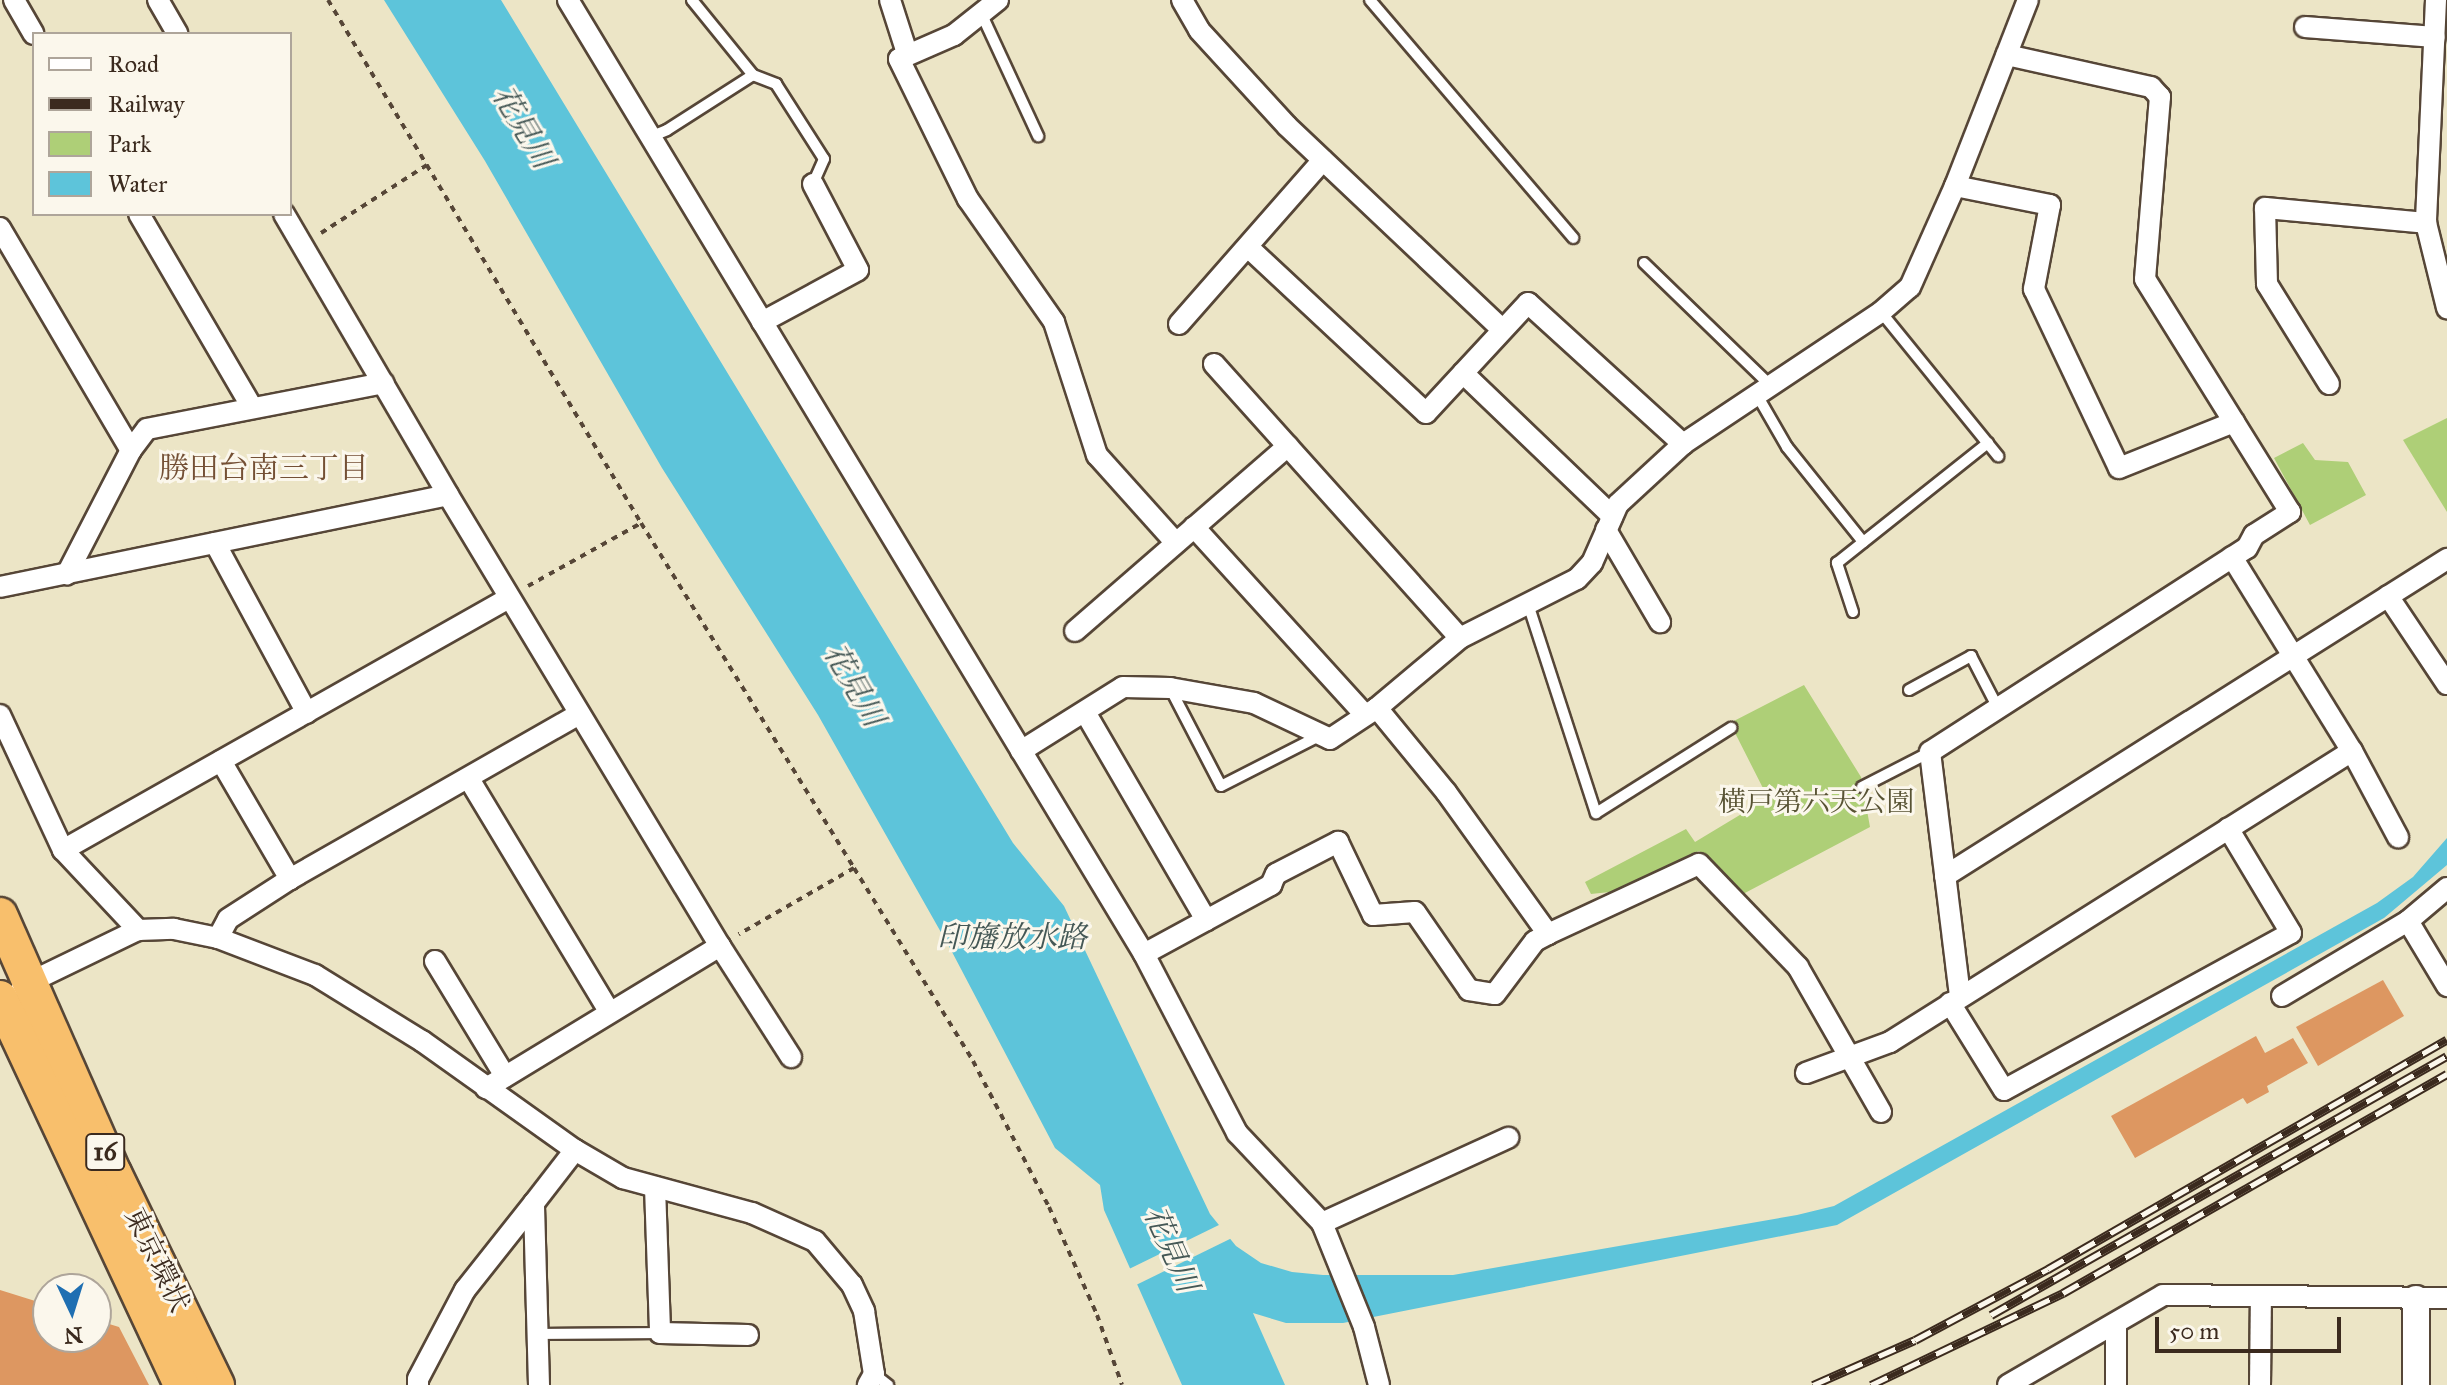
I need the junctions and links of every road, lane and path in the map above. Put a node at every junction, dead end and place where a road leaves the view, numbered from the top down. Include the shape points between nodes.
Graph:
1 (14, 0) edge
2 (158, 0) edge
3 (328, 0) edge
4 (568, 0) edge
5 (692, 0) edge
6 (890, 0) edge
7 (998, 0) edge
8 (1182, 0) edge
9 (1370, 0) edge
10 (2028, 0) edge
11 (2436, 0) edge
12 (981, 13) junction
13 (2305, 27) dead end
14 (33, 32) edge
15 (177, 32) edge
16 (2435, 37) junction
17 (907, 53) junction
18 (2007, 55) junction
19 (753, 75) junction
20 (1038, 136) dead end
21 (650, 137) junction
22 (1323, 160) junction
23 (427, 165) junction
24 (813, 184) joint
25 (1955, 186) junction
26 (140, 216) edge
27 (285, 216) edge
28 (2426, 223) junction
29 (0, 228) edge
30 (1573, 238) dead end
31 (302, 246) junction
32 (1249, 248) junction
33 (1644, 263) dead end
34 (2447, 308) edge
35 (1881, 312) junction
36 (762, 322) junction
37 (1179, 324) dead end
38 (1502, 329) junction
39 (1214, 364) dead end
40 (1463, 373) junction
41 (384, 383) junction
42 (2329, 384) dead end
43 (1764, 390) junction
44 (252, 407) junction
45 (2234, 422) junction
46 (1988, 443) junction
47 (1683, 444) junction
48 (1288, 446) junction
49 (131, 450) junction
50 (1998, 456) dead end
51 (448, 495) junction
52 (641, 523) junction
53 (1609, 523) junction
54 (1194, 527) junction
55 (1863, 542) junction
56 (215, 543) junction
57 (1176, 543) junction
58 (2232, 557) junction
59 (2447, 559) edge
60 (67, 574) junction
61 (0, 587) edge
62 (2388, 596) junction
63 (509, 598) junction
64 (1528, 604) junction
65 (1853, 612) dead end
66 (1660, 622) dead end
67 (1075, 631) dead end
68 (1460, 638) junction
69 (2292, 657) junction
70 (2447, 684) edge
71 (1170, 688) junction
72 (1909, 690) dead end
73 (1998, 708) junction
74 (1085, 712) junction
75 (1371, 712) junction
76 (307, 713) junction
77 (579, 714) junction
78 (0, 715) edge
79 (1731, 728) dead end
80 (1320, 735) junction
81 (1021, 751) junction
82 (2352, 751) junction
83 (1930, 752) junction
84 (221, 761) junction
85 (469, 779) junction
86 (1862, 787) dead end
87 (2228, 828) junction
88 (2398, 837) dead end
89 (63, 850) junction
90 (854, 868) junction
91 (1945, 876) junction
92 (290, 879) junction
93 (2447, 888) edge
94 (0, 915) edge
95 (1206, 920) junction
96 (2408, 921) junction
97 (138, 930) junction
98 (1548, 934) junction
99 (218, 938) junction
100 (720, 946) junction
101 (1144, 954) junction
102 (435, 961) dead end
103 (2447, 986) edge
104 (9, 992) edge
105 (2282, 996) dead end
106 (1955, 1000) junction
107 (609, 1011) junction
108 (791, 1057) dead end
109 (1849, 1057) junction
110 (1806, 1073) dead end
111 (505, 1076) junction
112 (486, 1088) junction
113 (1881, 1112) dead end
114 (1508, 1138) dead end
115 (575, 1150) junction
116 (655, 1187) junction
117 (534, 1203) junction
118 (1322, 1223) junction
119 (2261, 1296) junction
120 (2447, 1298) edge
121 (2416, 1299) junction
122 (2116, 1325) junction
123 (660, 1333) junction
124 (539, 1334) junction
125 (748, 1335) dead end
126 (877, 1381) edge
127 (181, 1385) edge
128 (217, 1385) edge
129 (418, 1385) edge
130 (539, 1385) edge
131 (1122, 1385) edge
132 (1379, 1385) edge
133 (2008, 1385) edge
134 (2116, 1385) edge
135 (2260, 1385) edge
136 (2416, 1385) edge

1 - 14 street
2 - 15 street
3 - 23 path
4 - 21 street
5 - 19 lane
6 - 17 street
7 - 12 street
8 - 22 street via 1199,30
9 - 30 lane
10 - 18 street
11 - 16 street
12 - 17 street via 954,35
12 - 20 lane
13 - 16 street
16 - 28 street
17 - 57 street via 899,59 968,199 1054,322 1097,455
18 - 25 street
18 - 45 street via 2151,87 2160,97 2145,279
19 - 21 lane
19 - 24 lane via 776,84 824,159
21 - 36 street
22 - 32 street
22 - 38 street
23 - 31 path
23 - 52 path
24 - 36 street via 858,270
25 - 35 street via 1917,277
25 - 45 street via 2050,205 2034,289 2119,468
26 - 44 street
27 - 31 street
28 - 34 street
28 - 42 street via 2265,208 2267,284
29 - 49 street
31 - 41 street
32 - 37 street
32 - 40 street via 1426,413
33 - 43 lane
35 - 43 street
35 - 46 lane
36 - 81 street
38 - 40 street
38 - 47 street via 1528,303
39 - 48 street
40 - 53 street
41 - 44 street
41 - 51 street
43 - 47 street
43 - 55 lane via 1787,447
44 - 49 street via 147,429
45 - 58 street via 2290,512
46 - 50 lane
46 - 55 lane
47 - 53 street via 1618,504
48 - 54 street
48 - 68 street
49 - 60 street
51 - 56 street
51 - 63 street
52 - 63 path
52 - 90 path
53 - 64 street via 1592,563 1577,579
53 - 66 street
54 - 57 street
54 - 75 street
55 - 65 lane via 1837,563
56 - 60 street
56 - 76 street
57 - 67 street
58 - 69 street
58 - 73 street
59 - 62 street
60 - 61 street
62 - 69 street
62 - 70 street
63 - 76 street
63 - 77 street
64 - 68 street
64 - 79 lane via 1596,813
68 - 75 street
69 - 82 street
69 - 91 street
71 - 74 street via 1123,687
71 - 80 street via 1254,703
71 - 80 lane via 1221,786
72 - 73 lane via 1971,656
73 - 83 street
74 - 81 street
74 - 95 street
75 - 80 street via 1330,739
75 - 98 street via 1456,805
76 - 84 street
77 - 85 street
77 - 100 street
78 - 89 street
81 - 101 street
82 - 87 street
82 - 88 street
83 - 86 lane
83 - 91 street
84 - 89 street
84 - 92 street
85 - 92 street
85 - 107 street
87 - 106 street
87 - 106 street via 2291,933 2004,1090
89 - 97 street
90 - 100 path
90 - 131 path via 973,1061 1049,1207
91 - 106 street
92 - 99 street via 228,919
93 - 96 street
94 - 104 highway, 東京環状 / 16
95 - 98 street via 1338,842 1373,915 1415,912 1469,990 1495,994 1535,941
95 - 101 street
96 - 103 street
96 - 105 street
97 - 99 street via 174,929
97 - 104 street
98 - 109 street via 1699,864 1798,967
99 - 112 street via 315,975
100 - 107 street
100 - 108 street
101 - 118 street via 1237,1133
102 - 111 street
104 - 127 highway, 東京環状 / 16
104 - 128 highway, 東京環状 / 16
106 - 109 street via 1890,1042
107 - 111 street
109 - 110 street
109 - 113 street
111 - 112 street
112 - 115 street
114 - 118 street
115 - 116 street via 623,1178
115 - 117 street
116 - 123 street
116 - 126 street via 752,1213 815,1241 852,1285 864,1311
117 - 124 street
117 - 129 street via 465,1290
118 - 132 street via 1364,1327
119 - 121 street
119 - 122 street via 2163,1295
119 - 135 street
120 - 121 street
121 - 136 street
122 - 133 street
122 - 134 street
123 - 124 lane
123 - 125 street
124 - 130 street

